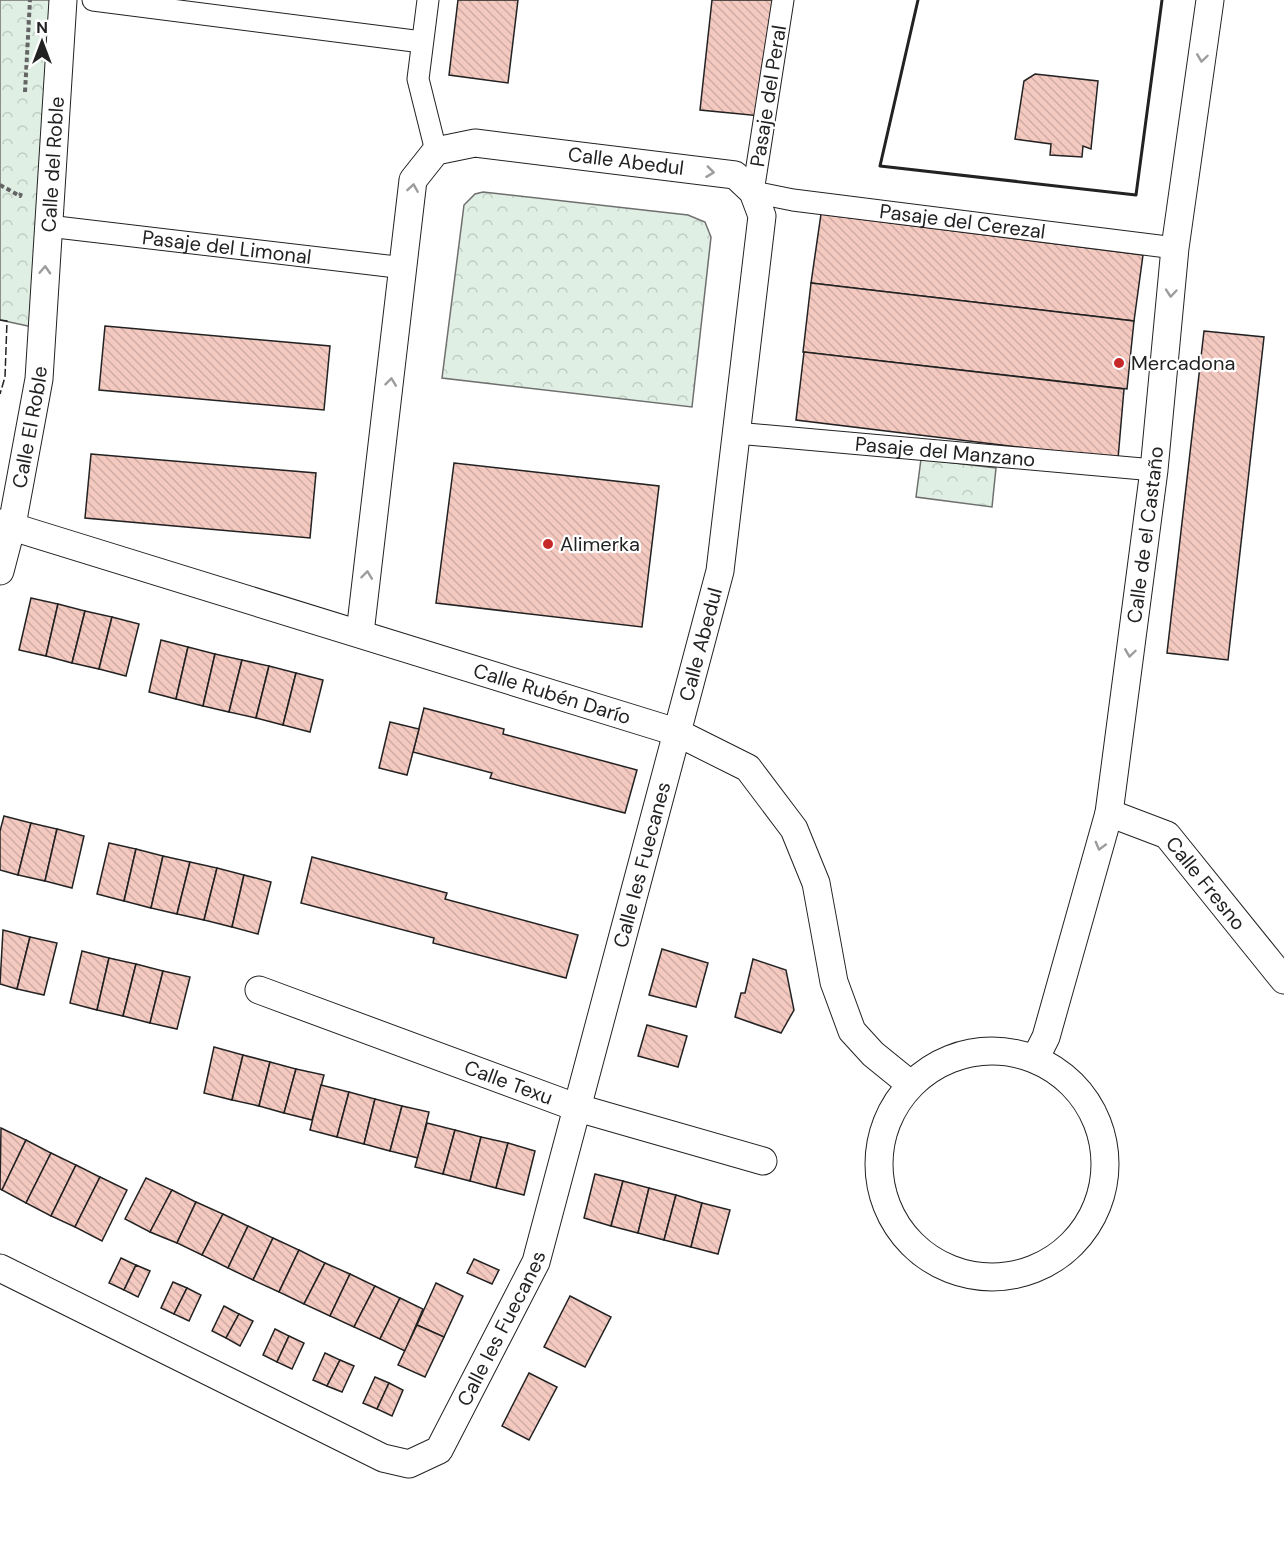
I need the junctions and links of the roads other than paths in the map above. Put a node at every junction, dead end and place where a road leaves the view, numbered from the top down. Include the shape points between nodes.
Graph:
1 (63, 0) edge
2 (93, 0) edge
3 (428, 0) edge
4 (783, 0) edge
5 (1210, 0) edge
6 (422, 42) junction
7 (436, 151) junction
8 (753, 192) junction
9 (48, 226) junction
10 (1175, 248) junction
11 (405, 268) junction
12 (42, 329) joint
13 (736, 433) junction
14 (1154, 470) junction
15 (6, 524) edge
16 (0, 571) edge
17 (360, 633) junction
18 (676, 732) junction
19 (1109, 813) junction
20 (1284, 980) edge
21 (259, 990) dead end
22 (1035, 1059) junction
23 (910, 1084) junction
24 (578, 1108) junction
25 (763, 1161) dead end
26 (0, 1268) edge

1 - 9 street, Calle del Roble
2 - 6 street
3 - 6 street
4 - 8 street, Pasaje del Peral
5 -> 10 street, Calle de el Castaño
6 - 7 street via 418,79
7 -> 8 street, Calle Abedul via 475,143 735,175
11 -> 7 street via 413,180
8 - 10 street, Pasaje del Cerezal
8 - 13 street, Calle Abedul via 762,216
9 - 11 street, Pasaje del Limonal
12 -> 9 street, Calle del Roble
10 -> 14 street, Calle de el Castaño
17 -> 11 street
12 - 15 street, Calle El Roble via 39,379
13 - 14 street, Pasaje del Manzano
13 - 18 street, Calle Abedul via 720,571
14 -> 19 street, Calle de el Castaño
15 - 16 street, Calle El Roble
15 - 17 street, Calle Rubén Darío
17 - 18 street, Calle Rubén Darío
18 - 23 street, Calle Rubén Darío via 748,768 794,829 816,883 834,981 852,1031
18 - 24 street, Calle les Fuecanes
19 - 20 street, Calle Fresno via 1167,835
19 -> 22 street, Calle de el Castaño via 1047,1037
21 - 24 street, Calle Texu
22 - 23 street via 1003,1051 969,1053 937,1064
22 - 23 street via 1068,1080 1092,1110 1105,1146 1104,1185 1091,1221 1066,1251 1033,1271 995,1278 956,1273 922,1256 896,1227 880,1191 878,1153 888,1116
24 - 25 street, Calle Texu
24 - 26 street, Calle les Fuecanes via 536,1262 439,1450 409,1464 383,1458

